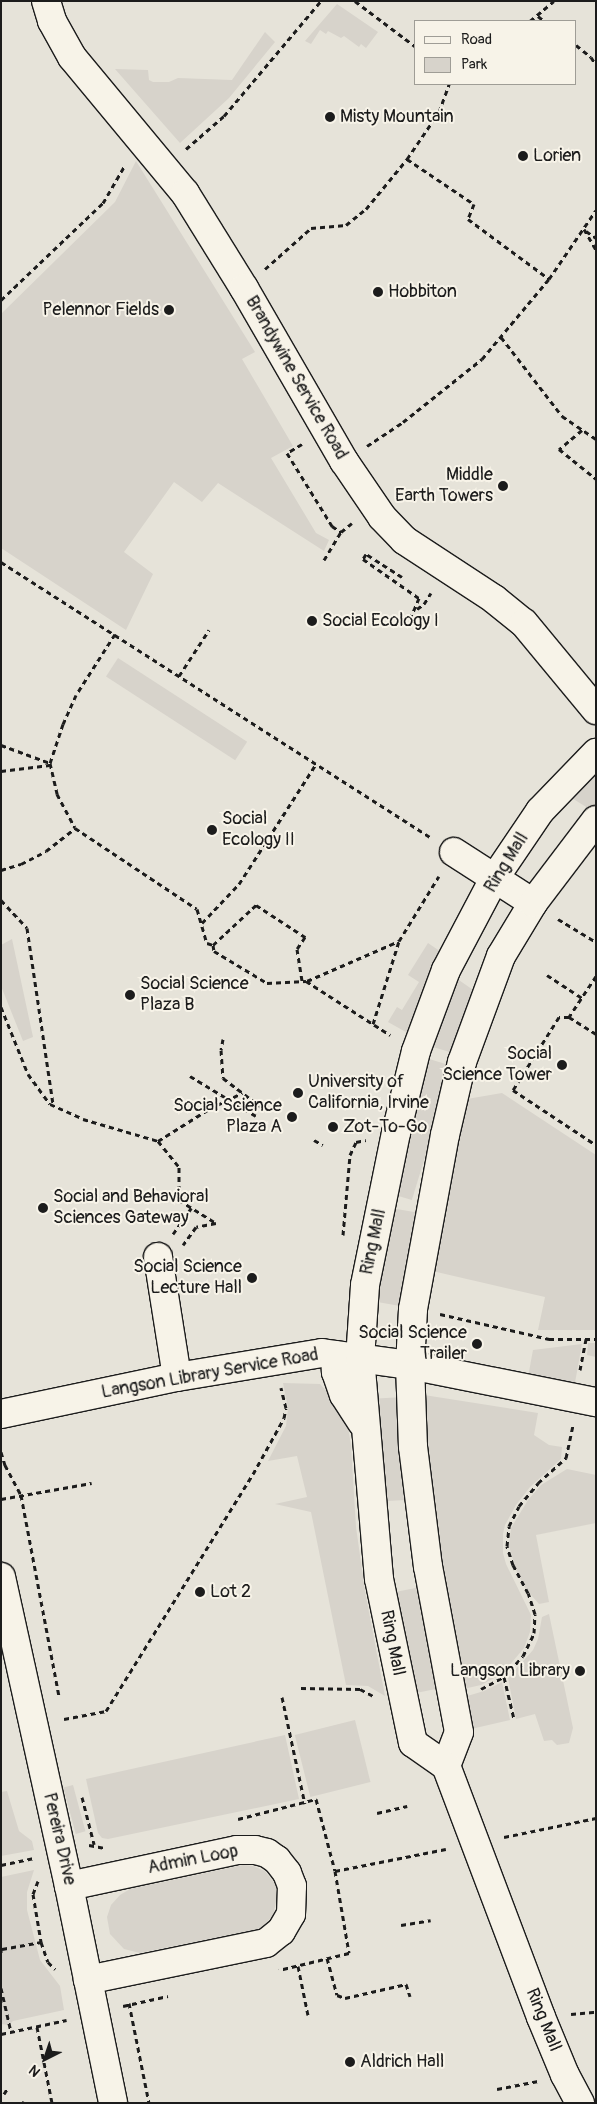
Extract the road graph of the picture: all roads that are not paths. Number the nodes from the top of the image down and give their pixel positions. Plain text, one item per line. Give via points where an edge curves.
1 (46, 1) edge
2 (596, 710) edge
3 (596, 753) edge
4 (596, 820) edge
5 (454, 852) road end
6 (494, 879) junction
7 (533, 903) junction
8 (170, 1252) road end
9 (348, 1357) junction
10 (410, 1365) junction
11 (177, 1377) junction
12 (587, 1400) edge
13 (1, 1414) edge
14 (1, 1577) edge
15 (446, 1766) junction
16 (69, 1886) junction
17 (88, 1980) junction
18 (113, 2103) edge
19 (580, 2103) edge

1 - 2 street, Brandywine Service Road via 52,21 72,57 185,193 344,461 382,517 404,540 494,599 524,623
3 - 6 street, Ring Mall via 544,806
4 - 7 street
5 - 6 street
6 - 7 street
6 - 9 street, Ring Mall via 446,970 416,1051
7 - 10 street via 501,956 462,1062 412,1309
8 - 11 street
9 - 10 street, Langson Library Service Road
9 - 11 street, Langson Library Service Road via 322,1353
9 - 15 street, Ring Mall via 365,1428 379,1579 414,1743
10 - 12 street, Langson Library Service Road
10 - 15 street via 413,1447 428,1567 459,1732
11 - 13 street, Langson Library Service Road
14 - 16 street, Pereira Drive
15 - 19 street, Ring Mall via 565,2076
16 - 17 street, Pereira Drive
16 - 17 street, Admin Loop via 237,1850 267,1853 287,1873 292,1886 291,1914 281,1931 266,1943
17 - 18 street, Pereira Drive

